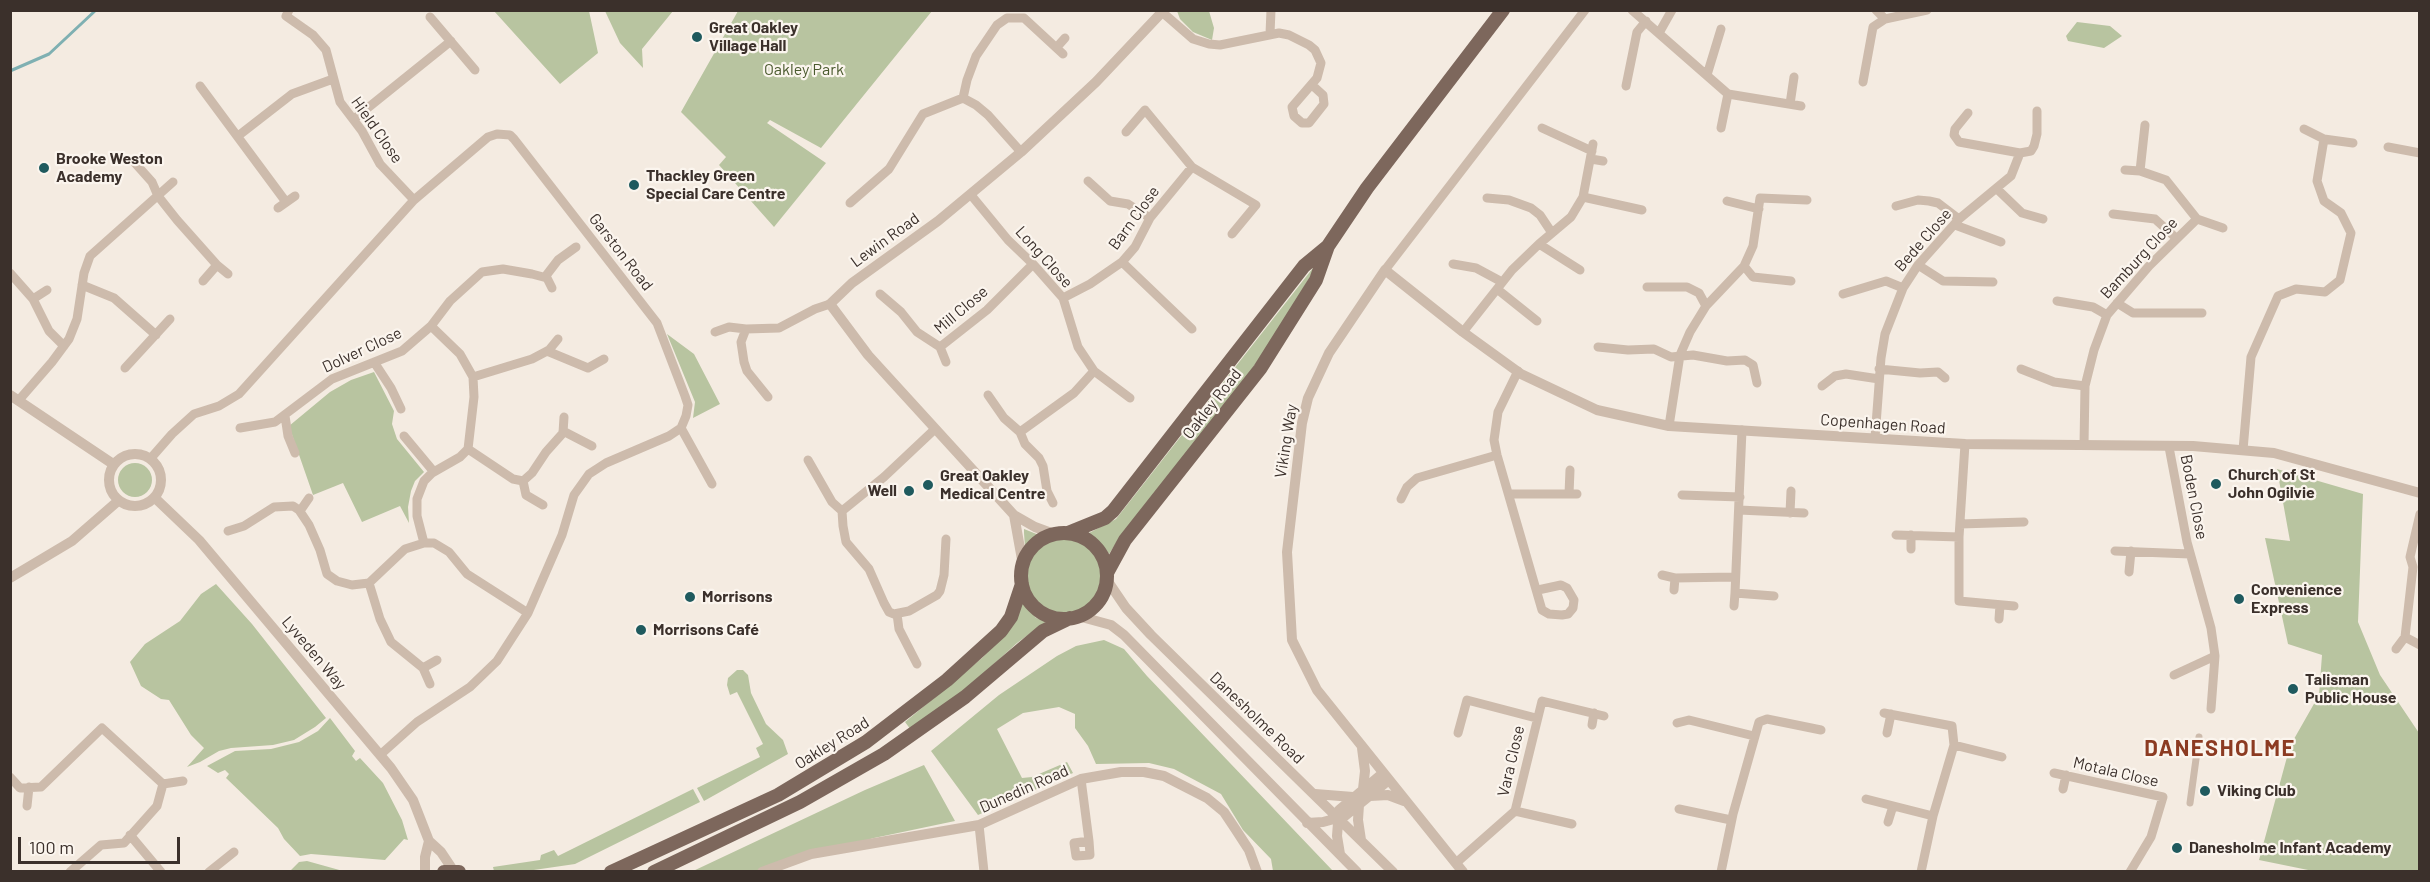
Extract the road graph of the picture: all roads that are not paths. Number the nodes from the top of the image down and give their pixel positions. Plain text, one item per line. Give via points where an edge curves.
1 (1271, 10) edge
2 (1503, 10) edge
3 (1585, 10) edge
4 (1632, 10) edge
5 (1672, 10) edge
6 (1876, 10) edge
7 (1927, 10) edge
8 (1163, 11) edge
9 (287, 13) edge
10 (430, 16) dead end
11 (1886, 19) junction
12 (1646, 21) junction
13 (1721, 29) dead end
14 (1659, 33) junction
15 (1270, 34) junction
16 (1065, 38) dead end
17 (451, 41) junction
18 (475, 70) dead end
19 (1707, 75) junction
20 (1794, 77) dead end
21 (333, 79) junction
22 (1863, 82) dead end
23 (1312, 85) dead end
24 (200, 86) dead end
25 (1626, 86) dead end
26 (1728, 94) junction
27 (963, 98) junction
28 (1790, 104) junction
29 (1800, 106) dead end
30 (2037, 111) dead end
31 (1968, 113) dead end
32 (354, 119) junction
33 (2145, 125) dead end
34 (1542, 128) dead end
35 (1721, 128) dead end
36 (2304, 129) dead end
37 (1126, 132) dead end
38 (238, 136) junction
39 (2324, 139) junction
40 (2353, 143) dead end
41 (2388, 147) dead end
42 (1592, 151) junction
43 (1021, 152) junction
44 (2020, 153) junction
45 (2420, 153) edge
46 (1603, 161) dead end
47 (135, 163) dead end
48 (1192, 167) junction
49 (2125, 170) dead end
50 (2140, 171) junction
51 (1089, 181) dead end
52 (173, 183) dead end
53 (1997, 189) junction
54 (971, 195) junction
55 (158, 196) junction
56 (295, 196) dead end
57 (1583, 197) junction
58 (1487, 198) dead end
59 (414, 200) junction
60 (1807, 200) dead end
61 (1727, 201) dead end
62 (286, 202) junction
63 (850, 203) dead end
64 (1896, 206) dead end
65 (278, 208) dead end
66 (1759, 209) junction
67 (1642, 210) dead end
68 (2113, 214) dead end
69 (1150, 218) junction
70 (2043, 219) dead end
71 (2197, 219) junction
72 (1957, 222) junction
73 (2223, 228) dead end
74 (1552, 233) junction
75 (1232, 234) dead end
76 (2176, 238) junction
77 (2001, 242) dead end
78 (1539, 244) junction
79 (1328, 246) junction
80 (576, 247) dead end
81 (1122, 262) junction
82 (1033, 264) junction
83 (1453, 264) dead end
84 (217, 265) junction
85 (1918, 265) junction
86 (1744, 266) junction
87 (1385, 270) junction
88 (1580, 270) dead end
89 (10, 273) edge
90 (228, 274) dead end
91 (544, 277) junction
92 (204, 280) dead end
93 (1791, 281) dead end
94 (1993, 282) dead end
95 (82, 285) junction
96 (1500, 286) junction
97 (1647, 286) dead end
98 (552, 288) dead end
99 (1902, 288) junction
100 (47, 290) dead end
101 (880, 294) dead end
102 (1843, 294) dead end
103 (1063, 298) junction
104 (33, 299) junction
105 (2057, 300) dead end
106 (2117, 303) junction
107 (830, 304) junction
108 (1706, 306) junction
109 (2202, 313) dead end
110 (2107, 315) junction
111 (170, 319) dead end
112 (1537, 321) dead end
113 (431, 326) junction
114 (746, 329) junction
115 (1192, 329) dead end
116 (715, 332) dead end
117 (1463, 332) junction
118 (156, 334) junction
119 (558, 339) dead end
120 (64, 346) junction
121 (1598, 347) dead end
122 (940, 348) junction
123 (547, 351) junction
124 (1680, 356) junction
125 (604, 359) dead end
126 (374, 362) junction
127 (946, 362) dead end
128 (125, 368) dead end
129 (1879, 369) junction
130 (2021, 369) dead end
131 (1094, 371) junction
132 (1518, 371) junction
133 (473, 377) junction
134 (1945, 378) dead end
135 (1879, 379) junction
136 (1757, 384) dead end
137 (1822, 386) dead end
138 (2085, 386) junction
139 (988, 395) dead end
140 (15, 398) edge
141 (768, 398) dead end
142 (1130, 398) dead end
143 (401, 410) dead end
144 (251, 414) dead end
145 (285, 416) junction
146 (564, 417) dead end
147 (252, 426) junction
148 (1669, 426) junction
149 (240, 428) dead end
150 (681, 428) junction
151 (935, 429) junction
152 (1742, 430) junction
153 (563, 431) junction
154 (1020, 432) junction
155 (404, 436) dead end
156 (1875, 438) junction
157 (1965, 444) junction
158 (2084, 445) junction
159 (592, 446) dead end
160 (2169, 447) junction
161 (468, 449) junction
162 (2243, 450) junction
163 (295, 453) dead end
164 (1497, 455) junction
165 (151, 459) junction
166 (808, 460) dead end
167 (113, 464) junction
168 (1570, 470) dead end
169 (434, 472) junction
170 (523, 481) junction
171 (712, 484) dead end
172 (1791, 491) dead end
173 (2420, 493) edge
174 (1509, 494) junction
175 (1682, 495) dead end
176 (1740, 497) junction
177 (155, 498) junction
178 (309, 498) dead end
179 (1401, 499) dead end
180 (118, 501) junction
181 (1053, 503) dead end
182 (543, 506) dead end
183 (1739, 510) junction
184 (300, 511) junction
185 (842, 511) junction
186 (1790, 513) junction
187 (1804, 513) dead end
188 (2420, 514) edge
189 (1014, 515) junction
190 (2024, 522) dead end
191 (1960, 524) junction
192 (228, 531) dead end
193 (1061, 534) junction
194 (1896, 535) dead end
195 (1911, 535) junction
196 (1959, 537) junction
197 (946, 539) dead end
198 (424, 543) junction
199 (1911, 549) dead end
200 (2115, 551) dead end
201 (2131, 551) junction
202 (2190, 554) junction
203 (1023, 565) junction
204 (2416, 567) edge
205 (2129, 572) dead end
206 (1662, 575) dead end
207 (1107, 576) junction
208 (1734, 577) junction
209 (10, 578) edge
210 (1675, 578) junction
211 (369, 583) junction
212 (1022, 584) junction
213 (1538, 590) dead end
214 (1674, 590) dead end
215 (1735, 593) junction
216 (1774, 596) dead end
217 (2000, 605) junction
218 (1734, 606) dead end
219 (2014, 606) dead end
220 (528, 613) junction
221 (897, 614) junction
222 (1074, 617) junction
223 (1999, 619) dead end
224 (2405, 637) junction
225 (2420, 645) edge
226 (2396, 649) dead end
227 (2215, 656) junction
228 (436, 660) dead end
229 (917, 664) dead end
230 (423, 668) junction
231 (2174, 675) dead end
232 (430, 684) dead end
233 (2211, 709) dead end
234 (1594, 713) junction
235 (1604, 716) dead end
236 (1536, 717) junction
237 (1677, 723) dead end
238 (1592, 725) dead end
239 (1821, 730) dead end
240 (1887, 733) dead end
241 (1458, 734) dead end
242 (1754, 736) junction
243 (2199, 737) dead end
244 (1954, 745) junction
245 (1362, 746) junction
246 (380, 755) junction
247 (2002, 757) dead end
248 (2054, 773) dead end
249 (2066, 775) junction
250 (10, 777) edge
251 (1386, 777) junction
252 (1081, 779) junction
253 (183, 781) dead end
254 (163, 784) junction
255 (29, 787) junction
256 (2063, 789) dead end
257 (1366, 793) junction
258 (1313, 794) junction
259 (1866, 799) dead end
260 (1356, 801) junction
261 (1407, 803) junction
262 (2190, 803) dead end
263 (27, 806) dead end
264 (1893, 806) junction
265 (1679, 809) dead end
266 (1515, 811) junction
267 (1933, 816) junction
268 (1338, 818) junction
269 (1731, 820) junction
270 (1888, 822) dead end
271 (1307, 823) junction
272 (1572, 824) dead end
273 (979, 825) junction
274 (130, 835) junction
275 (1361, 840) junction
276 (429, 841) junction
277 (1089, 841) dead end
278 (234, 852) dead end
279 (1340, 855) junction
280 (1460, 867) edge
281 (452, 871) edge
282 (70, 872) edge
283 (161, 872) edge
284 (209, 872) edge
285 (425, 872) edge
286 (611, 872) edge
287 (654, 872) edge
288 (762, 872) edge
289 (984, 872) edge
290 (1257, 872) edge
291 (1357, 872) edge
292 (1393, 872) edge
293 (1721, 872) edge
294 (1921, 872) edge
295 (2130, 872) edge

1 - 15 street
2 - 79 main road, Oakley Road via 1367,188
3 - 87 street, Viking Way
4 - 12 street
5 - 14 street
6 - 11 street
7 - 11 street
8 - 15 street via 1193,39 1209,44
8 - 43 street, Lewin Road via 1096,82
9 - 21 street, Hield Close via 326,50
10 - 17 street
11 - 22 street via 1873,27
12 - 14 street
12 - 25 street via 1637,32
13 - 19 street
14 - 19 street
15 - 23 street via 1289,34 1315,50 1322,63
16 - 27 street via 1060,51 1024,18 1007,18 997,25 976,56
17 - 18 street
17 - 32 street
19 - 26 street
20 - 28 street
21 - 32 street, Hield Close via 340,102
21 - 38 street via 292,94
24 - 38 street
26 - 28 street
26 - 35 street
27 - 43 street via 988,115
27 - 63 street via 923,114 889,169
28 - 29 street
30 - 44 street, Bede Close via 2034,146 2031,151
31 - 44 street via 1955,129 1959,142
32 - 59 street, Hield Close via 380,164
33 - 50 street
34 - 42 street
36 - 39 street
37 - 48 street via 1145,110
38 - 62 street
39 - 40 street
39 - 162 street via 2317,181 2324,201 2341,213 2351,233 2340,280 2325,292 2296,289 2278,296 2251,357
41 - 45 street
42 - 46 street
42 - 57 street
43 - 54 street, Lewin Road
44 - 53 street, Bede Close via 2011,176
47 - 55 street via 152,182
48 - 69 street, Barn Close
48 - 75 street via 1256,205
49 - 50 street, Bamburg Close
50 - 71 street, Bamburg Close via 2166,180
51 - 69 street via 1110,201 1128,204
52 - 55 street
53 - 70 street via 2022,213
53 - 72 street, Bede Close
54 - 82 street, Long Close
54 - 107 street, Lewin Road via 852,283
55 - 84 street
55 - 95 street via 90,256
56 - 62 street
57 - 67 street
57 - 74 street via 1571,217
58 - 74 street via 1531,208
59 - 150 street, Garston Road via 482,141 497,134 510,135 657,323 688,405
59 - 165 street, Garston Road via 239,394 194,414
60 - 66 street via 1760,198
61 - 66 street
62 - 65 street
64 - 72 street via 1918,200 1938,203
66 - 86 street via 1753,246
68 - 76 street via 2155,219
69 - 81 street, Barn Close via 1135,248
71 - 73 street
71 - 76 street, Bamburg Close
72 - 77 street
72 - 85 street, Bede Close
74 - 78 street
76 - 106 street, Bamburg Close
78 - 88 street
78 - 96 street
79 - 193 main road, Oakley Road via 1304,266 1113,511 1105,518
79 - 207 main road, Oakley Road via 1316,280 1260,369 1125,540
80 - 91 street
81 - 103 street, Barn Close
81 - 115 street
82 - 103 street, Long Close
82 - 122 street, Mill Close via 987,310
83 - 96 street via 1476,268
84 - 90 street
84 - 92 street
85 - 94 street via 1944,281
85 - 99 street, Bede Close
86 - 93 street via 1753,277
86 - 108 street
87 - 117 street, Copenhagen Road
87 - 245 street, Viking Way via 1329,353 1308,398 1287,552 1292,640 1317,690
89 - 104 street
91 - 98 street
91 - 113 street, Dolver Close via 503,269 482,272 450,301
95 - 118 street via 114,298
95 - 120 street via 77,319
96 - 112 street
96 - 117 street
97 - 108 street via 1687,287 1699,293
99 - 102 street via 1886,281
99 - 129 street, Bede Close via 1885,334
100 - 104 street
101 - 122 street, Mill Close via 917,332
103 - 131 street, Long Close via 1078,347
104 - 120 street via 48,331
105 - 110 street via 2092,307
106 - 109 street via 2133,313
106 - 110 street, Bamburg Close
107 - 114 street via 779,328
107 - 151 street via 868,355
108 - 124 street
110 - 138 street, Bamburg Close
111 - 118 street
113 - 126 street, Dolver Close via 402,351
113 - 133 street via 460,354
114 - 116 street via 729,327
114 - 141 street via 741,342 744,362
117 - 132 street, Copenhagen Road
118 - 128 street
119 - 123 street
120 - 140 street
121 - 124 street via 1654,349 1671,357
122 - 127 street
123 - 125 street via 588,368
123 - 133 street
124 - 136 street via 1745,360 1753,365
124 - 148 street
126 - 143 street
126 - 145 street, Dolver Close via 332,379
129 - 134 street via 1938,372
129 - 135 street, Bede Close
130 - 138 street via 2054,382
131 - 142 street, Long Close
131 - 154 street via 1074,393
132 - 148 street, Copenhagen Road via 1597,410
132 - 164 street via 1498,412 1494,440
133 - 161 street
135 - 137 street via 1846,374 1835,376
135 - 156 street, Bede Close
138 - 158 street, Bamburg Close
139 - 154 street
140 - 167 street
144 - 147 street
145 - 147 street, Dolver Close
145 - 163 street
146 - 153 street
147 - 149 street, Dolver Close
148 - 152 street, Copenhagen Road
150 - 171 street
150 - 220 street via 596,468 582,483
151 - 185 street
151 - 189 street
152 - 156 street, Copenhagen Road
152 - 176 street
153 - 159 street
153 - 170 street
154 - 181 street via 1025,444 1040,458
155 - 169 street
156 - 157 street, Copenhagen Road
157 - 158 street, Copenhagen Road
157 - 191 street
158 - 160 street, Copenhagen Road
160 - 162 street, Copenhagen Road
160 - 202 street, Boden Close
161 - 169 street
161 - 170 street via 513,479
162 - 173 street, Copenhagen Road via 2274,453
164 - 174 street
164 - 179 street via 1417,478
165 - 167 street via 128,454
165 - 177 street via 162,477
166 - 185 street via 832,502
167 - 180 street via 108,483
168 - 174 street via 1573,494
169 - 198 street via 424,482 417,499
170 - 182 street via 526,495
172 - 186 street
174 - 213 street
175 - 176 street
176 - 183 street
177 - 180 street via 133,507
177 - 246 street, Lyveden Way via 199,540
178 - 184 street
180 - 209 street via 67,545
183 - 186 street
183 - 208 street
184 - 192 street via 293,506 274,507
184 - 211 street via 331,578 352,585
185 - 221 street via 846,542 872,574 889,612
186 - 187 street
188 - 204 street via 2410,557
189 - 193 street
189 - 203 street
190 - 191 street
191 - 196 street
193 - 203 main road via 1034,545
193 - 207 main road via 1080,536 1099,550
194 - 195 street
195 - 196 street
195 - 199 street
196 - 217 street via 1959,601
197 - 221 street via 940,591 909,611
198 - 211 street via 405,549
198 - 220 street via 434,543 450,552 468,574
200 - 201 street, Boden Close
201 - 202 street, Boden Close
201 - 205 street
202 - 227 street, Boden Close
203 - 212 main road
204 - 224 street
206 - 210 street
207 - 222 main road via 1098,602
207 - 258 street, Danesholme Road via 1126,608 1151,635
208 - 210 street
208 - 215 street
210 - 214 street
211 - 230 street via 391,642
212 - 222 main road via 1030,601 1044,614
212 - 286 main road, Oakley Road via 1011,618 1001,631 955,674 880,732 778,795
215 - 216 street
215 - 218 street
217 - 219 street
217 - 223 street
220 - 246 street via 485,674 417,722
221 - 229 street via 899,629
222 - 271 street via 1111,625 1124,635
222 - 287 main road via 1043,631 965,697 874,760 800,802
224 - 225 street
224 - 226 street
227 - 231 street
227 - 233 street, Boden Close
228 - 230 street
230 - 232 street
234 - 235 street, Vara Close
234 - 236 street, Vara Close via 1542,701
234 - 238 street
236 - 241 street, Vara Close via 1467,700
236 - 266 street, Vara Close
237 - 242 street via 1689,720
239 - 242 street via 1767,719 1759,722
240 - 244 street via 1888,714 1952,726
242 - 269 street
243 - 262 street
244 - 247 street
244 - 267 street
245 - 251 street, Viking Way
245 - 257 street
246 - 276 street, Lyveden Way via 413,800
248 - 249 street, Motala Close
249 - 256 street
249 - 295 street, Motala Close via 2163,797 2151,837
250 - 255 street via 20,788
251 - 257 street
251 - 261 street, Viking Way
252 - 273 street, Dunedin Road
252 - 277 street
252 - 290 street, Dunedin Road via 1144,772 1180,782 1224,812 1249,850
253 - 254 street
254 - 255 street via 102,728 40,787
254 - 274 street via 157,806
255 - 263 street
257 - 260 street
257 - 261 street via 1388,795
258 - 260 street
258 - 268 street, Danesholme Road
259 - 264 street
260 - 268 street via 1339,810
260 - 275 street
261 - 280 street, Viking Way
264 - 267 street
264 - 270 street
265 - 269 street
266 - 272 street, Vara Close
266 - 280 street, Vara Close
267 - 294 street
268 - 271 street
268 - 275 street, Danesholme Road
268 - 279 street
269 - 293 street
271 - 279 street
273 - 288 street, Dunedin Road via 811,854
273 - 289 street
274 - 282 street via 123,843 101,845
274 - 283 street
275 - 292 street, Danesholme Road
276 - 281 street, Lyveden Way
276 - 285 street, Lyveden Way
278 - 284 street
279 - 291 street

